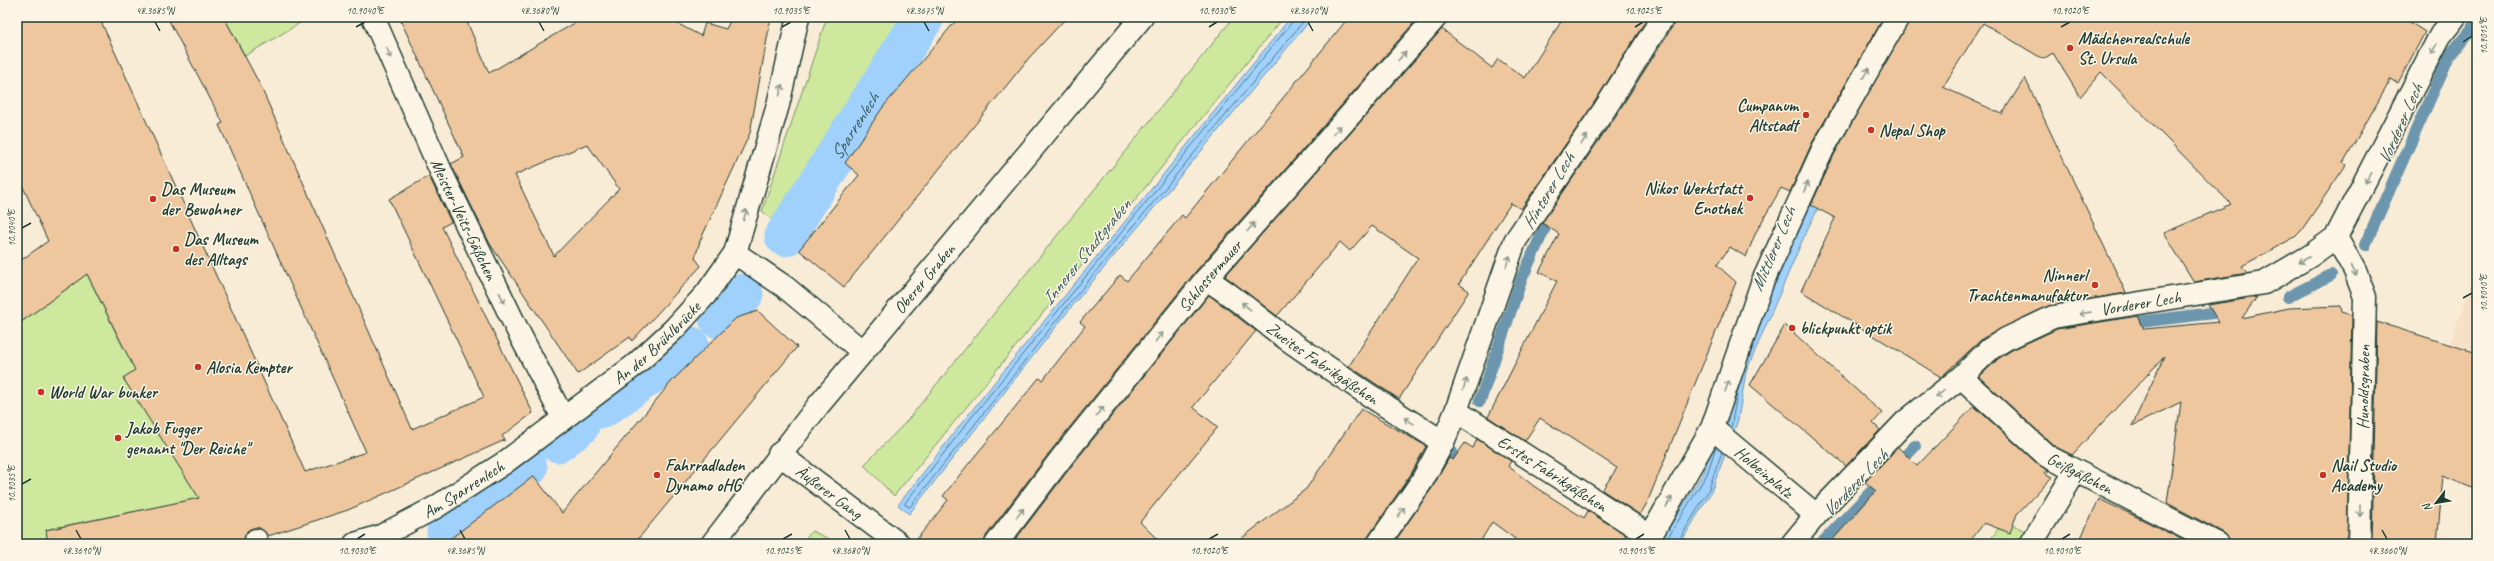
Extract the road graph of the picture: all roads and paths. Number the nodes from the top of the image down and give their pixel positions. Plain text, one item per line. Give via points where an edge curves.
1 (373, 17) edge
2 (798, 17) edge
3 (1142, 17) edge
4 (1436, 17) edge
5 (1663, 17) edge
6 (1898, 17) edge
7 (2455, 17) edge
8 (2336, 237) junction
9 (742, 258) junction
10 (1206, 279) junction
11 (863, 352) junction
12 (1961, 377) junction
13 (1456, 411) junction
14 (563, 418) junction
15 (1712, 428) junction
16 (1442, 442) junction
17 (779, 454) junction
18 (2075, 472) junction
19 (1816, 514) junction
20 (1648, 540) edge
21 (355, 544) edge
22 (712, 544) edge
23 (899, 544) edge
24 (996, 544) edge
25 (1378, 544) edge
26 (1792, 544) edge
27 (2031, 544) edge
28 (2218, 544) edge
29 (2359, 544) edge

1 -> 14 street, Meister-Veits-Gäßchen via 443,176
9 -> 2 street, An der Brühlbrücke
3 - 11 street, Oberer Graben
10 -> 4 street, Schlossermauer
13 -> 5 street via 1515,241 1604,110
15 -> 6 street via 1762,283 1816,164
7 -> 8 street, Vorderer Lech via 2440,36
8 -> 12 street, Vorderer Lech via 2310,256 2264,283 2053,318 1990,349
8 -> 29 street, Hunoldsgraben via 2355,271 2365,297
9 - 11 street via 785,287
9 - 14 street, An der Brühlbrücke via 674,329 635,365
16 -> 10 street, Zweites Fabrikgäßchen via 1357,389 1272,328 1232,294
24 -> 10 street, Schlossermauer via 1063,456
11 - 17 street, Oberer Graben
12 - 18 street, Geißgäßchen via 2047,456
12 -> 19 street, Vorderer Lech via 1906,421
13 - 16 street
13 - 20 street, Erstes Fabrikgäßchen
14 - 21 street, Am Sparrenlech via 504,463 436,508 380,536
15 - 19 street, Holbeinplatz
20 -> 15 street
25 -> 16 street via 1422,481
17 - 22 street, Oberer Graben
17 - 23 street, Äußerer Gang
18 - 27 street
18 - 28 street, Geißgäßchen
19 - 26 street, Vorderer Lech

